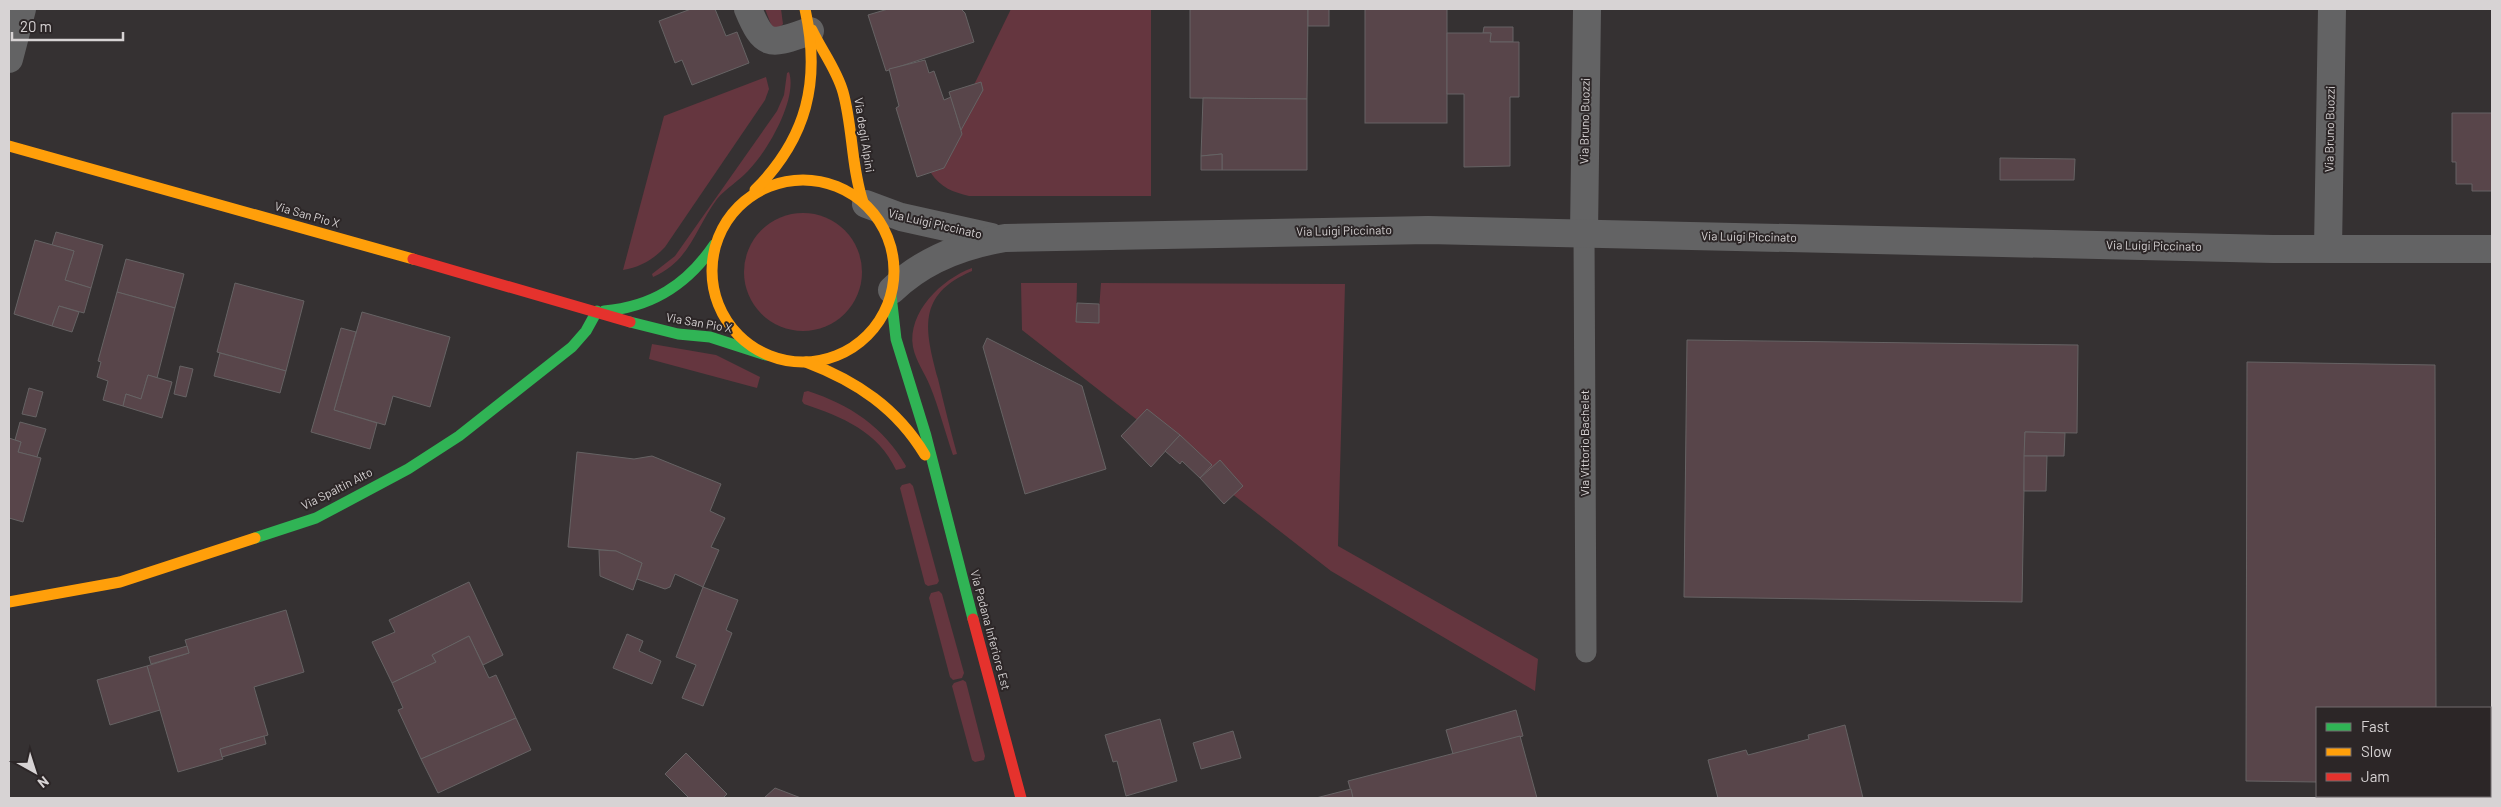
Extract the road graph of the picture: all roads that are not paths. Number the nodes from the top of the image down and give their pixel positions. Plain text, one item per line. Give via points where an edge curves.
1 (22, 9) edge
2 (748, 9) edge
3 (1587, 9) edge
4 (2332, 9) edge
5 (807, 20) edge
6 (9, 59) edge
7 (9, 146) edge
8 (744, 201) junction
9 (865, 203) junction
10 (1584, 233) junction
11 (1005, 238) junction
12 (716, 241) junction
13 (2328, 248) junction
14 (2492, 249) edge
15 (891, 293) junction
16 (597, 311) junction
17 (766, 355) junction
18 (806, 362) junction
19 (933, 469) junction
20 (9, 602) edge
21 (1586, 652) dead end
22 (1021, 798) edge

1 - 6 street
2 - 5 street via 759,33 769,40 783,40
3 - 10 street, Via Bruno Buozzi
4 - 13 street, Via Bruno Buozzi
5 - 8 street via 811,75 803,117 784,158
5 - 9 street, Via degli Alpini via 843,91 858,187
7 - 16 street, Via San Pio X
8 - 9 street via 777,183 795,180 831,184
8 - 12 street via 732,212
9 - 11 street, Via Luigi Piccinato via 910,220
9 - 15 street via 885,230 890,245 894,275
10 - 11 street, Via Luigi Piccinato via 1428,230
10 - 13 street, Via Luigi Piccinato
10 - 21 lane, Via Vittorio Bachelet
11 - 15 street, Via Luigi Piccinato via 981,242 937,258 917,269
12 - 16 street, Via San Pio X via 694,272 667,293 633,308
12 - 17 street via 711,271 717,302 731,328
13 - 14 street, Via Luigi Piccinato
15 - 18 street via 884,313 859,342 843,353
15 - 19 street, Via Padana Inferiore Est via 896,339
16 - 17 street, Via San Pio X via 648,328 710,337
16 - 20 street, Via Spaltin Alto via 572,347 459,436 408,469 316,518 120,582
17 - 18 street, Via San Pio X
18 - 19 street, Via Padana Inferiore Est via 855,384 886,407 912,436
19 - 22 street, Via Padana Inferiore Est

